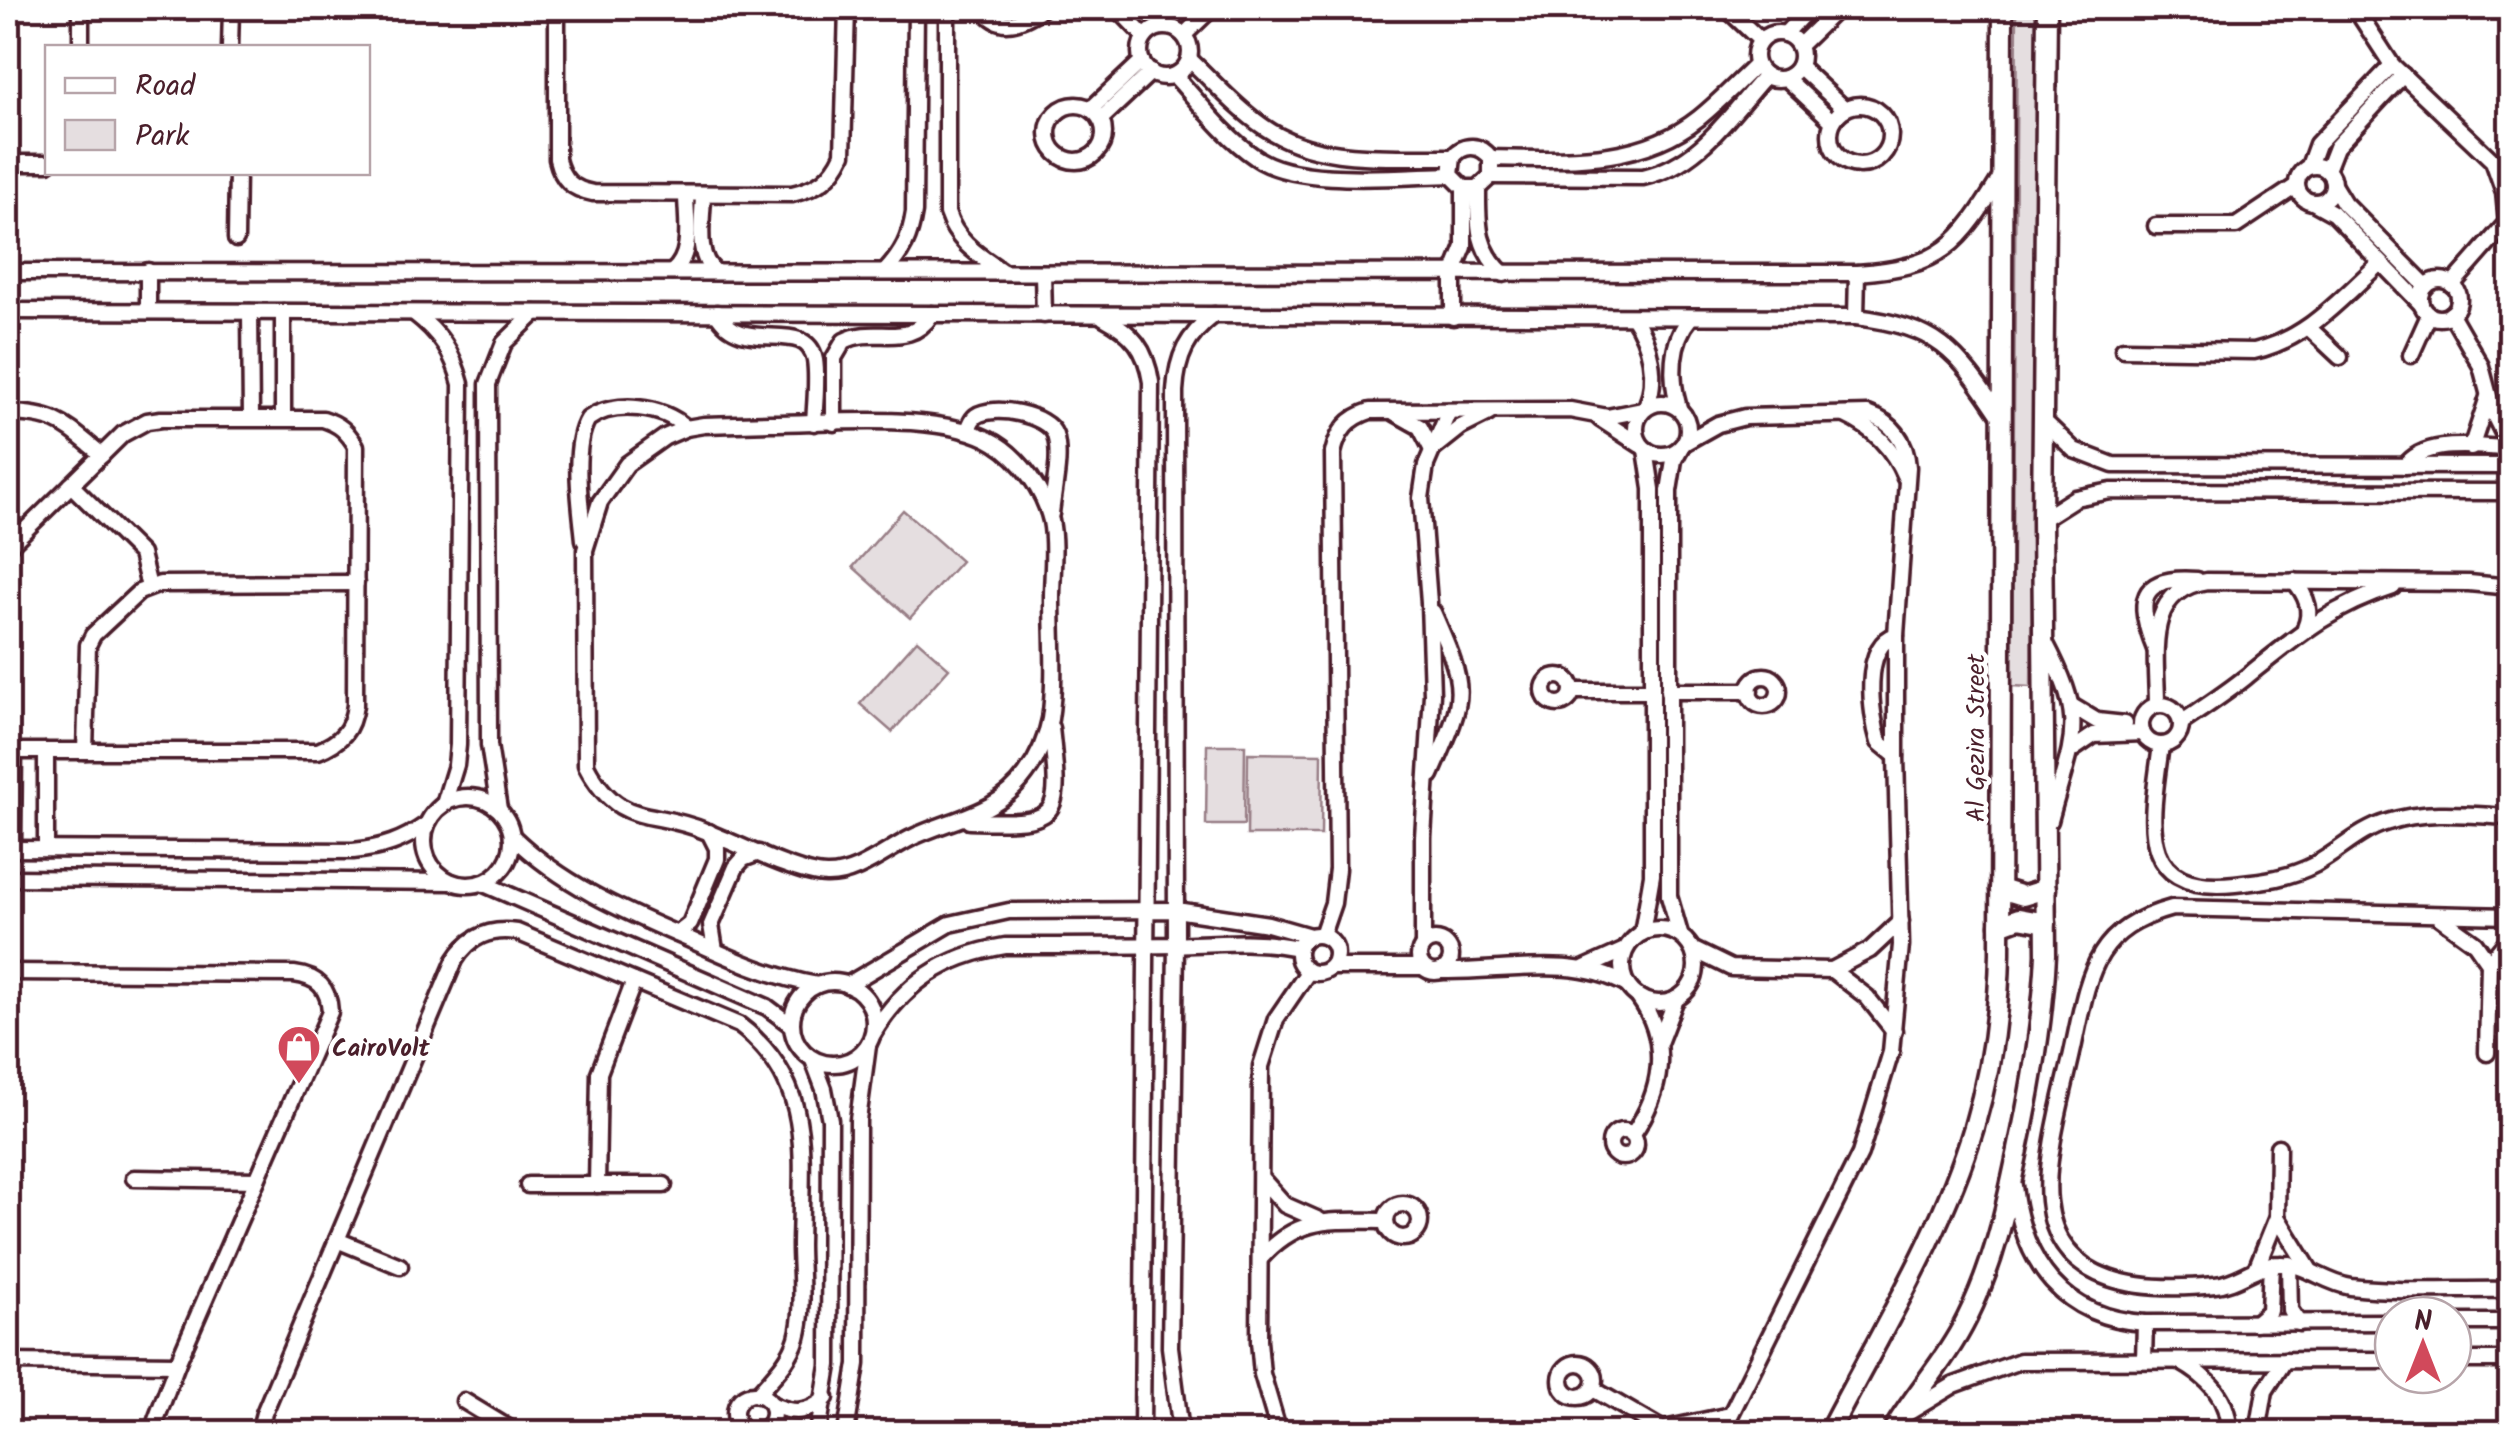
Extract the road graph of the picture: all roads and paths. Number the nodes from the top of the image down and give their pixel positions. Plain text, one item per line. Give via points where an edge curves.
1 (80, 8) edge
2 (231, 8) edge
3 (556, 8) edge
4 (846, 8) edge
5 (916, 8) edge
6 (948, 8) edge
7 (984, 8) edge
8 (1044, 8) edge
9 (1117, 8) edge
10 (1212, 8) edge
11 (1726, 8) edge
12 (1809, 8) edge
13 (1838, 8) edge
14 (2003, 8) edge
15 (2047, 8) edge
16 (2360, 10) edge
17 (1785, 34) junction
18 (1184, 35) junction
19 (1145, 37) junction
20 (1760, 40) junction
21 (80, 45) edge
22 (230, 45) edge
23 (1799, 46) junction
24 (1189, 59) junction
25 (1147, 66) junction
26 (1799, 66) junction
27 (1760, 70) junction
28 (2397, 70) junction
29 (1174, 75) junction
30 (1786, 78) junction
31 (1845, 108) junction
32 (1096, 114) dead end
33 (1832, 122) junction
34 (1452, 157) junction
35 (1491, 158) junction
36 (45, 162) edge
37 (2493, 162) junction
38 (8, 163) edge
39 (2309, 166) junction
40 (2510, 167) edge
41 (2327, 170) junction
42 (2002, 174) junction
43 (237, 175) edge
44 (1452, 176) junction
45 (1491, 176) junction
46 (2333, 185) junction
47 (2296, 186) junction
48 (1471, 188) junction
49 (686, 194) junction
50 (703, 194) junction
51 (2312, 202) junction
52 (2509, 222) edge
53 (2156, 226) dead end
54 (236, 239) dead end
55 (2380, 262) junction
56 (8, 272) edge
57 (148, 272) junction
58 (672, 272) junction
59 (716, 272) junction
60 (885, 272) junction
61 (1004, 272) junction
62 (1857, 272) junction
63 (1043, 273) junction
64 (1453, 274) junction
65 (1504, 274) junction
66 (2452, 285) junction
67 (2426, 286) junction
68 (8, 310) edge
69 (2425, 310) junction
70 (148, 311) junction
71 (250, 312) junction
72 (283, 312) junction
73 (414, 312) junction
74 (535, 313) junction
75 (717, 314) junction
76 (932, 314) junction
77 (1044, 314) junction
78 (2451, 314) junction
79 (1098, 315) junction
80 (1214, 315) junction
81 (1453, 317) junction
82 (1633, 317) junction
83 (1691, 317) junction
84 (1856, 317) junction
85 (2310, 328) junction
86 (2123, 349) dead end
87 (2412, 355) dead end
88 (1651, 358) junction
89 (1675, 358) junction
90 (2340, 358) dead end
91 (2488, 396) junction
92 (1644, 408) junction
93 (1384, 411) junction
94 (1449, 411) junction
95 (1494, 411) junction
96 (1681, 411) junction
97 (8, 413) edge
98 (1596, 416) junction
99 (2000, 416) junction
100 (251, 418) junction
101 (283, 418) junction
102 (2045, 422) junction
103 (814, 423) junction
104 (834, 423) junction
105 (1718, 424) junction
106 (686, 428) junction
107 (968, 430) junction
108 (1682, 445) junction
109 (1643, 447) junction
110 (2510, 447) edge
111 (2471, 448) junction
112 (1432, 450) junction
113 (102, 455) junction
114 (2405, 466) junction
115 (2510, 466) edge
116 (2132, 467) junction
117 (71, 485) junction
118 (2132, 490) junction
119 (2510, 492) edge
120 (2042, 519) junction
121 (1051, 522) junction
122 (8, 548) edge
123 (585, 550) junction
124 (2294, 582) junction
125 (2408, 582) junction
126 (356, 583) junction
127 (2510, 586) edge
128 (149, 587) junction
129 (1429, 603) junction
130 (2305, 628) junction
131 (1896, 634) junction
132 (2042, 637) junction
133 (1453, 657) junction
134 (1432, 663) junction
135 (1572, 691) dead end
136 (1652, 691) junction
137 (1668, 691) junction
138 (1750, 691) dead end
139 (2072, 706) junction
140 (2157, 706) junction
141 (1050, 716) junction
142 (1431, 718) junction
143 (2181, 723) junction
144 (1453, 724) junction
145 (2142, 728) junction
146 (2161, 746) junction
147 (11, 750) edge
148 (46, 750) junction
149 (85, 750) junction
150 (2072, 750) junction
151 (1896, 756) junction
152 (1427, 785) junction
153 (444, 804) junction
154 (499, 809) junction
155 (2510, 817) edge
156 (958, 821) junction
157 (428, 824) junction
158 (709, 832) junction
159 (512, 836) junction
160 (2044, 841) junction
161 (10, 849) edge
162 (46, 850) junction
163 (759, 853) junction
164 (8, 878) edge
165 (451, 882) junction
166 (482, 884) junction
167 (2000, 888) junction
168 (2046, 889) junction
169 (1423, 900) junction
170 (1146, 910) junction
171 (1176, 910) junction
172 (2434, 915) junction
173 (2510, 916) edge
174 (1901, 921) junction
175 (2046, 922) junction
176 (2000, 925) junction
177 (1642, 932) junction
178 (677, 934) junction
179 (1680, 934) junction
180 (1316, 936) junction
181 (2510, 936) edge
182 (1146, 945) junction
183 (1176, 945) junction
184 (1423, 945) junction
185 (1447, 945) junction
186 (628, 947) junction
187 (1298, 948) junction
188 (714, 950) junction
189 (1625, 950) junction
190 (1693, 950) junction
191 (2489, 963) junction
192 (1332, 966) junction
193 (1422, 966) junction
194 (1731, 968) junction
195 (1582, 969) junction
196 (1486, 970) junction
197 (1832, 970) junction
198 (1442, 971) junction
199 (8, 972) edge
200 (1308, 972) junction
201 (617, 974) junction
202 (1694, 980) junction
203 (634, 981) junction
204 (847, 985) junction
205 (1628, 985) junction
206 (816, 986) junction
207 (1639, 997) junction
208 (1676, 999) junction
209 (791, 1025) junction
210 (1894, 1031) junction
211 (870, 1040) junction
212 (1659, 1044) junction
213 (2487, 1052) dead end
214 (813, 1060) junction
215 (1632, 1135) dead end
216 (2278, 1147) dead end
217 (2013, 1176) junction
218 (134, 1178) dead end
219 (1260, 1178) junction
220 (257, 1180) junction
221 (528, 1185) dead end
222 (596, 1185) junction
223 (664, 1185) dead end
224 (1286, 1205) junction
225 (2278, 1217) junction
226 (1320, 1221) junction
227 (1386, 1221) dead end
228 (1286, 1234) junction
229 (337, 1240) junction
230 (1260, 1259) junction
231 (2271, 1264) junction
232 (2289, 1264) junction
233 (400, 1266) dead end
234 (2256, 1269) junction
235 (2312, 1272) junction
236 (2510, 1290) edge
237 (2373, 1322) edge
238 (2473, 1322) edge
239 (2510, 1322) edge
240 (2255, 1323) junction
241 (2299, 1323) junction
242 (2145, 1324) junction
243 (2144, 1360) junction
244 (2179, 1360) junction
245 (2285, 1360) junction
246 (2373, 1360) edge
247 (2473, 1360) edge
248 (2510, 1360) edge
249 (8, 1362) edge
250 (176, 1364) junction
251 (1593, 1389) dead end
252 (826, 1398) junction
253 (764, 1399) junction
254 (464, 1400) dead end
255 (1730, 1415) junction
256 (1274, 1417) junction
257 (156, 1420) dead end
258 (1896, 1425) edge
259 (1666, 1431) edge
260 (259, 1432) edge
261 (515, 1432) edge
262 (761, 1432) edge
263 (818, 1432) edge
264 (846, 1432) edge
265 (1142, 1432) edge
266 (1181, 1432) edge
267 (1279, 1432) edge
268 (1289, 1432) edge
269 (1722, 1432) edge
270 (1830, 1432) edge
271 (2229, 1432) edge
272 (2258, 1432) edge

1 - 21 street
2 - 22 street
3 - 49 street via 560,172 593,193
4 - 50 street via 845,137 836,170 792,194
5 - 60 street via 914,212 910,238
6 - 61 street via 948,213 967,247
7 - 8 street via 1005,24
9 - 19 street
10 - 18 street
11 - 20 street
12 - 17 street
13 - 23 street
14 - 42 main road, Al Gezira Street
15 - 102 main road
16 - 28 street
17 - 20 street
17 - 23 street
18 - 19 street via 1164,27
18 - 24 street
19 - 25 street
20 - 27 street
23 - 26 street
24 - 29 street
24 - 34 street via 1252,118 1296,144 1346,154
25 - 29 street
25 - 32 street
26 - 30 street
26 - 31 street
27 - 30 street
27 - 35 street via 1679,132 1638,149 1594,159
27 - 45 street via 1697,152 1663,173
28 - 37 street
28 - 39 street via 2317,144
28 - 41 street via 2336,146
29 - 44 street via 1242,147 1283,171
30 - 33 street
31 - 33 street
31 - 33 street via 1857,105 1887,122 1888,146 1881,157 1859,166 1847,163 1831,146
34 - 35 street via 1472,146
34 - 44 street
35 - 45 street
36 - 38 street
37 - 40 street
37 - 52 street
39 - 41 street
39 - 47 street
41 - 46 street
42 - 62 street via 1976,217 1942,250 1899,270
42 - 99 main road, Al Gezira Street
43 - 54 street
44 - 48 street
45 - 48 street
46 - 51 street via 2328,196
46 - 67 street
47 - 51 street
47 - 53 street via 2236,226
48 - 64 street via 1464,247
48 - 65 street via 1478,234
49 - 50 street
49 - 58 street via 686,253
50 - 59 street via 703,254
51 - 55 street via 2333,213
52 - 66 street
55 - 69 street
55 - 85 street
56 - 57 street
57 - 58 street
57 - 70 street
58 - 59 street
59 - 60 street
60 - 61 street
61 - 63 street
62 - 65 street
62 - 84 street
63 - 64 street
63 - 77 street
64 - 65 street
64 - 81 street
66 - 67 street via 2439,280
66 - 78 street via 2459,296
67 - 69 street
68 - 70 street
69 - 78 street via 2440,318
69 - 87 street
70 - 71 street
71 - 72 street
71 - 100 street
72 - 73 street
72 - 101 street
73 - 74 street
73 - 153 street via 446,343 461,384 458,745
74 - 75 street
74 - 154 street via 504,344 488,384 489,746
75 - 76 street
75 - 103 street via 734,333 794,337 811,350
76 - 77 street
76 - 104 street via 911,334 853,336 837,348
77 - 79 street
78 - 91 street via 2481,366
79 - 80 street
79 - 170 street via 1136,340 1148,358 1151,382
80 - 81 street
80 - 171 street via 1183,348 1176,368
81 - 82 street
82 - 83 street
82 - 88 street
83 - 84 street
83 - 89 street via 1678,335
84 - 99 street via 1926,334 1952,352
85 - 86 street via 2254,351
85 - 90 street
88 - 89 street
88 - 92 street via 1651,395
89 - 96 street
91 - 110 street
91 - 111 street
92 - 96 street via 1657,402
92 - 98 street
92 - 109 street via 1635,427
93 - 94 street
93 - 112 street via 1410,419
93 - 180 street via 1344,425 1333,454 1337,870 1333,904
94 - 95 street
94 - 112 street
95 - 98 street
95 - 112 street
96 - 105 street
96 - 108 street via 1688,433
97 - 113 street via 56,419
98 - 109 street
99 - 167 main road, Al Gezira Street
100 - 101 street
100 - 113 street via 147,421
101 - 126 street via 337,424 356,446
102 - 116 street via 2074,450
102 - 120 main road
103 - 104 street
103 - 106 street
104 - 107 street via 938,423
105 - 108 street
105 - 131 street via 1758,416 1845,415 1886,444 1906,478
106 - 123 street via 645,449 612,482
106 - 123 street via 652,410 606,410 588,419 580,438
107 - 121 street via 1021,465
107 - 121 street via 978,416 991,413 1035,416 1052,429
108 - 109 street via 1664,455
108 - 137 street via 1669,490
109 - 136 street via 1652,489
110 - 111 street
111 - 114 street via 2425,450
112 - 129 street via 1420,498
113 - 117 street
114 - 115 street
114 - 116 street
116 - 118 street
117 - 122 street
117 - 128 street via 142,554
118 - 119 street
118 - 120 street via 2092,492
120 - 132 main road
121 - 141 street
123 - 158 street via 586,765 603,792 628,812
124 - 125 street
124 - 130 street via 2308,605
124 - 140 street via 2208,581 2173,593 2162,609
125 - 127 street
125 - 130 street
126 - 128 street
126 - 149 street via 353,721 333,746
128 - 149 street via 88,645
129 - 133 street
129 - 134 street
130 - 143 street
131 - 151 street
131 - 151 street via 1882,642 1870,690 1879,742
132 - 139 street
132 - 160 main road
133 - 134 street
133 - 144 street via 1460,690
134 - 142 street
135 - 136 street
136 - 177 street via 1652,875
137 - 138 street
137 - 179 street via 1668,896
139 - 145 street via 2097,721
139 - 150 street
140 - 143 street via 2173,709
140 - 145 street via 2146,712
141 - 156 street via 1025,776 993,806
141 - 156 street via 1057,783 1049,810 1024,823
142 - 144 street
142 - 152 street
143 - 146 street via 2176,738
144 - 152 street
145 - 146 street
145 - 150 street via 2094,735
146 - 155 street via 2157,849 2164,868 2200,885 2283,879 2392,820 2424,814
147 - 148 street
147 - 161 street
148 - 149 street
148 - 162 street
150 - 160 street
151 - 174 street
152 - 169 street
153 - 154 street via 472,797
153 - 157 street
154 - 159 street
156 - 163 street via 842,874 811,873
157 - 162 street via 405,839 353,851
157 - 165 street via 425,852
158 - 163 street
158 - 178 street via 716,859 690,924
159 - 166 street via 506,865
159 - 178 street via 577,888
160 - 168 main road
161 - 162 street
163 - 188 street via 736,867 711,925
164 - 165 street
165 - 166 street
166 - 186 street
167 - 168 main road via 2022,896
167 - 176 main road, Al Gezira Street
168 - 175 main road
169 - 184 street
169 - 185 street
170 - 171 street
170 - 182 street
170 - 204 street via 979,915 923,938
171 - 180 street
171 - 183 street
172 - 173 street
172 - 191 street via 2456,927
172 - 234 street via 2172,908 2120,930 2088,976 2048,1196 2060,1240 2091,1272 2134,1285 2217,1285
174 - 197 street via 1870,950
174 - 210 street
175 - 176 main road via 2019,918
175 - 217 main road via 2044,1011
176 - 270 main road, Al Gezira Street via 1994,1038 1973,1129 1939,1218
177 - 179 street
177 - 189 street
178 - 188 street
179 - 190 street
180 - 187 street
180 - 192 street via 1334,945
181 - 191 street
182 - 183 street
182 - 211 street via 1004,946 958,957 909,988
182 - 265 street
183 - 187 street via 1245,941
183 - 266 street via 1170,1347
184 - 185 street
184 - 193 street
185 - 196 street
185 - 198 street via 1451,962
186 - 201 street
186 - 209 street via 767,1007
187 - 200 street
188 - 206 street
189 - 195 street
189 - 205 street
190 - 194 street
190 - 202 street
191 - 213 street
192 - 193 street
192 - 200 street via 1321,974
193 - 198 street
194 - 197 street
194 - 202 street
195 - 196 street
195 - 205 street
196 - 198 street
197 - 210 street via 1867,997
199 - 220 street via 294,974 322,984 330,1012
200 - 219 street via 1276,1019 1261,1066
201 - 203 street
201 - 229 street via 517,932 485,933 467,944
202 - 208 street
203 - 222 street via 598,1073
203 - 253 street via 739,1025 772,1056 795,1101 802,1135 800,1322 792,1352
204 - 206 street
204 - 211 street via 872,1010
205 - 207 street
206 - 209 street via 802,995
207 - 208 street
207 - 212 street
208 - 212 street
209 - 214 street
210 - 255 street via 1860,1154
211 - 214 street via 843,1063
211 - 264 street via 858,1120 856,1364
212 - 215 street via 1658,1082
214 - 252 street via 830,1120
216 - 225 street
217 - 242 street via 2024,1240 2060,1291 2106,1318
217 - 258 main road via 1979,1293 1951,1348
218 - 220 street
219 - 224 street
219 - 230 street
220 - 250 street
221 - 222 street
222 - 223 street
224 - 226 street
224 - 228 street
225 - 234 street
225 - 235 street
226 - 227 street
226 - 228 street
228 - 230 street
229 - 233 street
229 - 260 street
230 - 256 street via 1262,1374
231 - 232 street
231 - 234 street
231 - 240 street via 2269,1310
232 - 235 street
232 - 241 street via 2290,1310
235 - 236 street via 2360,1287
237 - 241 street
238 - 239 street
240 - 241 street
240 - 242 street
242 - 243 street
243 - 244 street
243 - 258 street via 2020,1361 1954,1386
244 - 245 street
244 - 271 street via 2213,1385
245 - 246 street
245 - 272 street via 2266,1391
247 - 248 street
249 - 250 street
250 - 257 street
251 - 259 street
252 - 253 street via 801,1412
252 - 263 street
253 - 262 street via 773,1418
253 - 262 street via 746,1396 736,1408 739,1424
254 - 261 street
255 - 259 street
255 - 269 street
256 - 267 street
256 - 268 street

